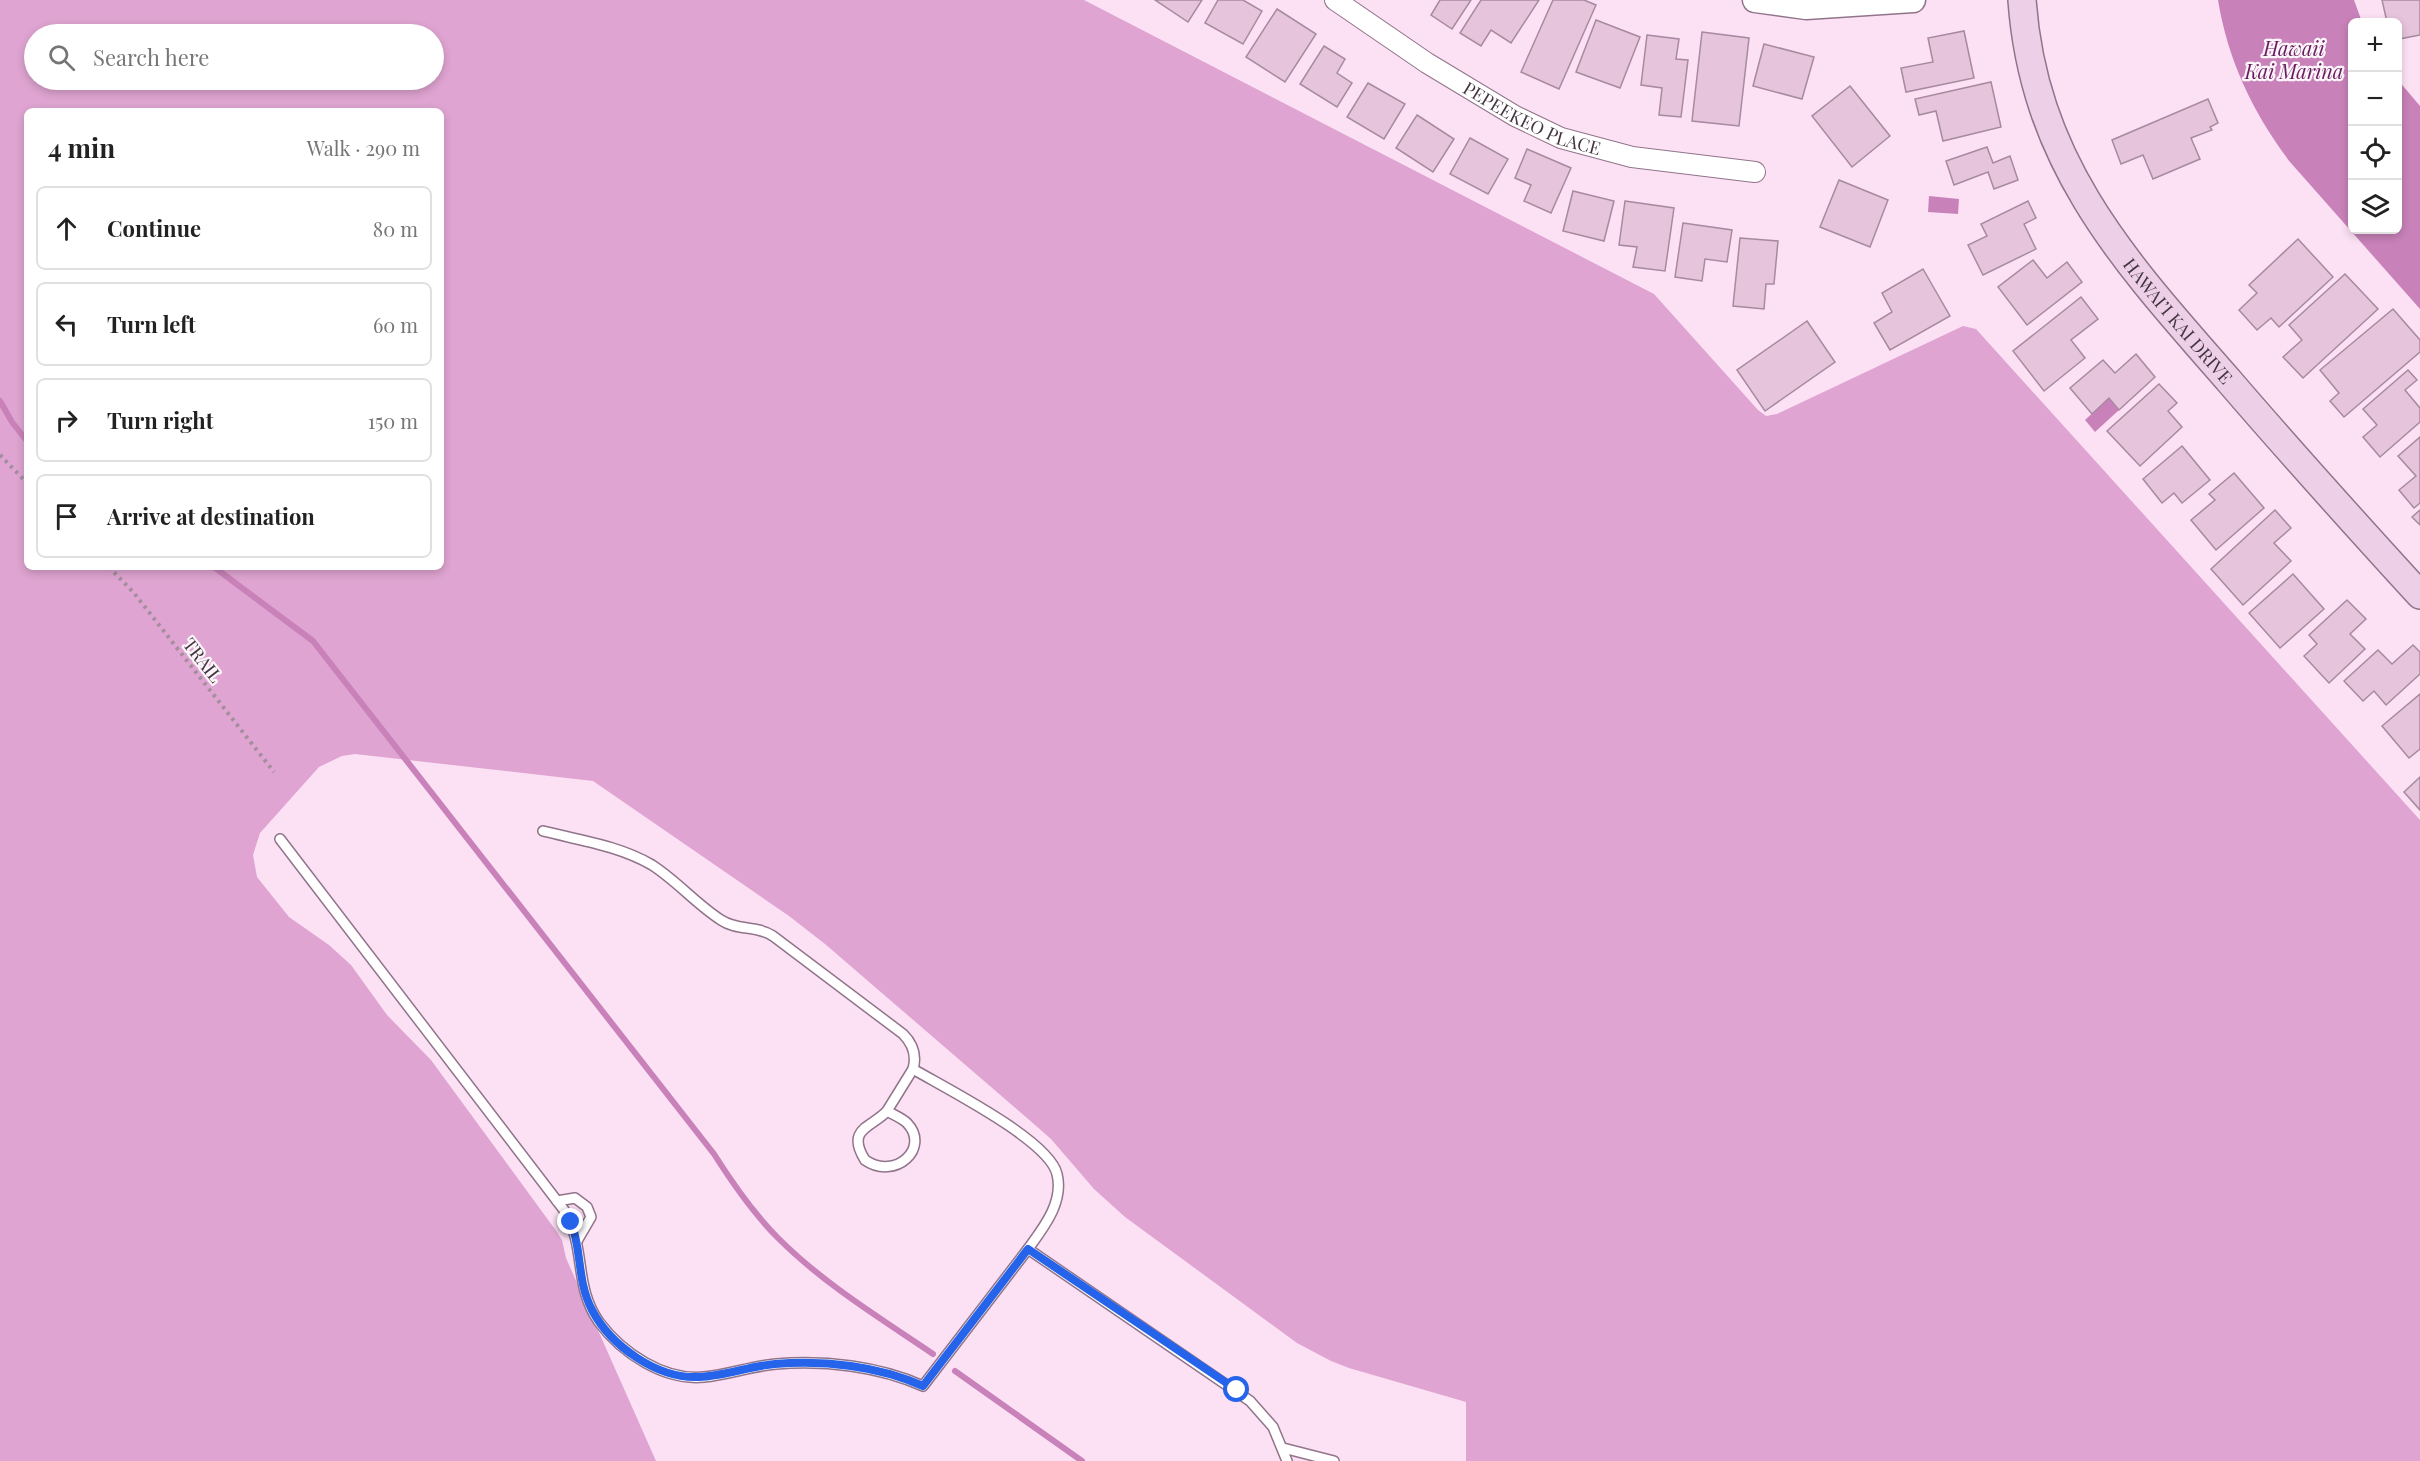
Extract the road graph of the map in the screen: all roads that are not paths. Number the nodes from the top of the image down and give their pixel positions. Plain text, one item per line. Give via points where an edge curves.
1 (1335, 0) edge
2 (1755, 0) edge
3 (1913, 0) edge
4 (2022, 0) edge
5 (1884, 1) edge
6 (1755, 172) dead end
7 (2420, 595) edge
8 (543, 831) dead end
9 (280, 839) dead end
10 (913, 1069) junction
11 (887, 1111) junction
12 (557, 1201) junction
13 (577, 1241) junction
14 (1028, 1249) junction
15 (1283, 1448) junction
16 (1287, 1461) edge
17 (1334, 1461) edge

1 - 6 street, PEPEEKEO PLACE via 1427,63 1515,116 1562,138 1632,157
2 - 5 street via 1806,7
3 - 5 street
4 - 7 main road, HAWAI’I KAI DRIVE via 2040,99 2068,171 2118,251 2301,465
8 - 10 lane via 636,856 721,920 773,936 909,1039 915,1054
9 - 12 lane
10 - 11 lane
10 - 14 lane via 1027,1138 1048,1157 1057,1175 1055,1206
11 - 11 lane via 908,1124 914,1139 909,1156 895,1165 881,1167 866,1160 859,1144 864,1128
12 - 13 lane via 571,1222
12 - 13 lane via 575,1198 587,1207 591,1217
13 - 14 lane via 587,1300 600,1323 630,1353 668,1373 690,1378 773,1364 824,1364 871,1370 923,1386
14 - 15 lane via 1250,1401 1273,1427
15 - 16 lane
15 - 17 lane

